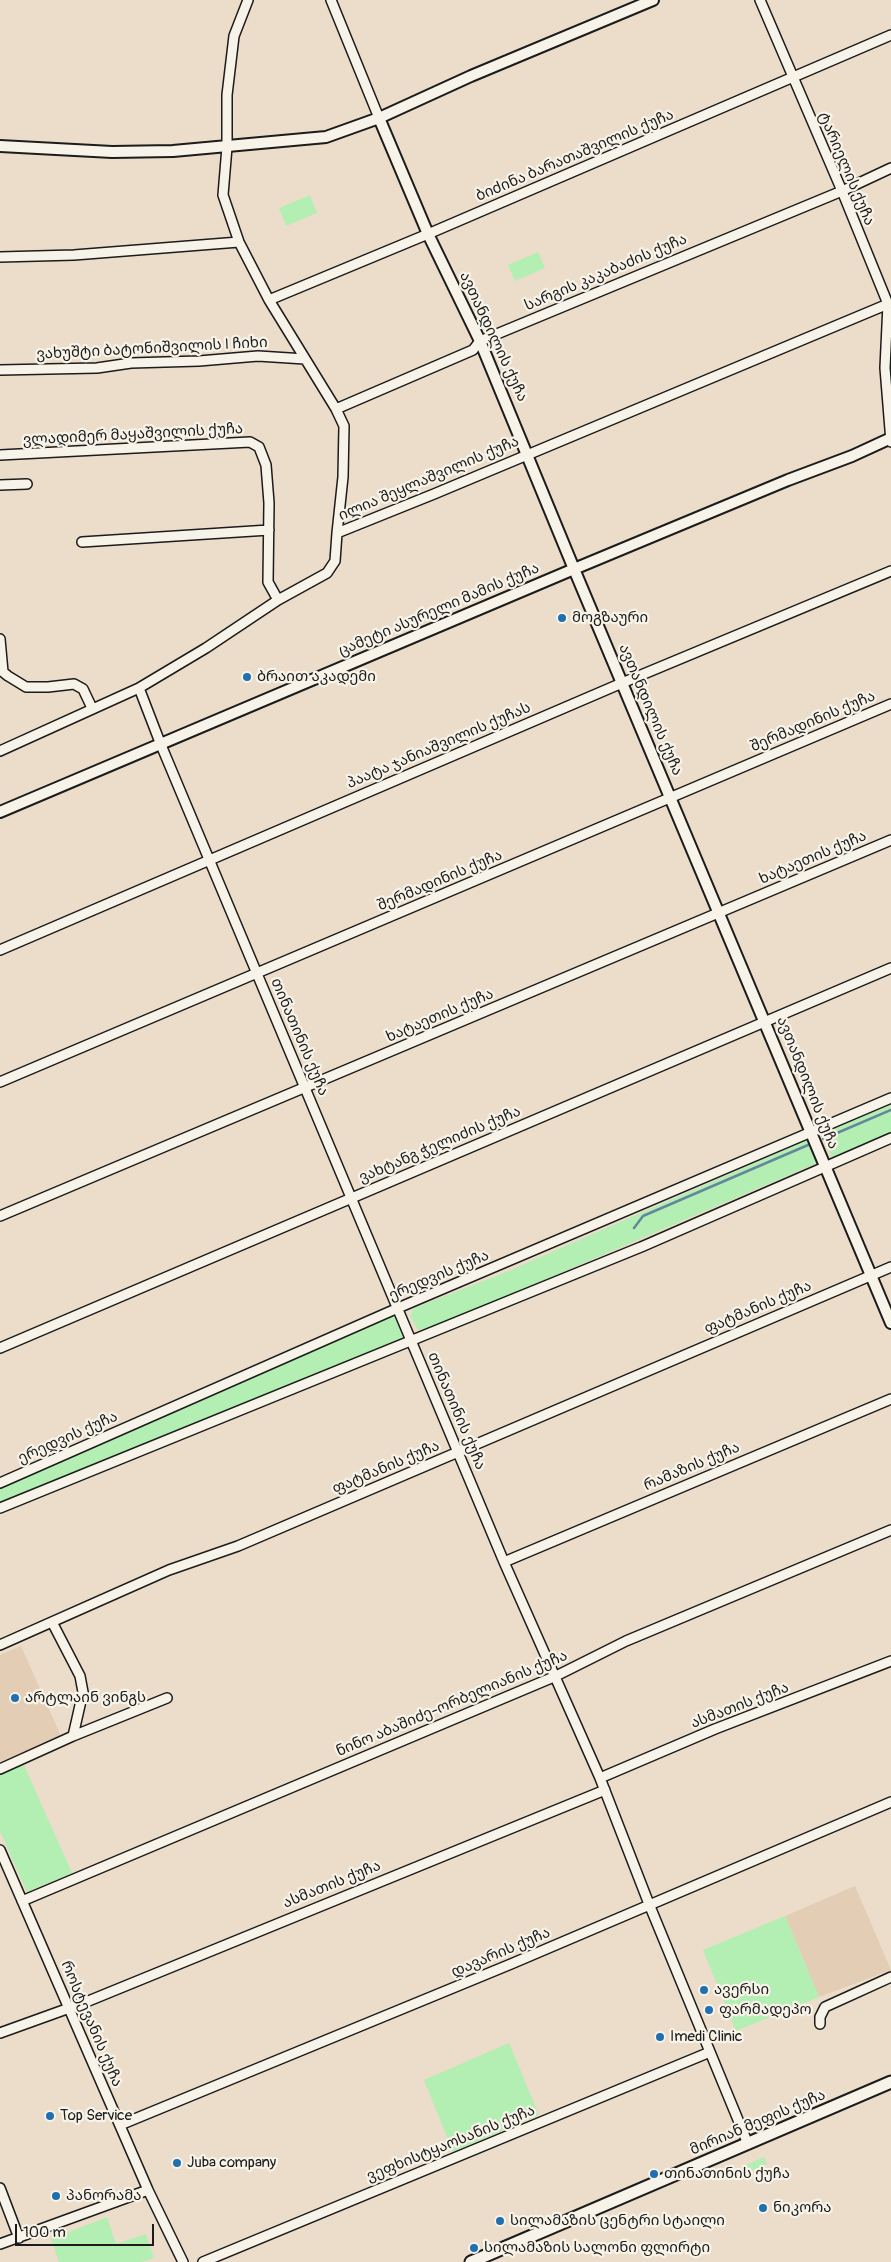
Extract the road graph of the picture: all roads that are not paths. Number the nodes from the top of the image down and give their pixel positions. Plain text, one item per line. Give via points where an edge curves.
1 (248, 0) edge
2 (331, 0) edge
3 (653, 0) edge
4 (760, 0) edge
5 (891, 35) edge
6 (791, 77) junction
7 (380, 118) junction
8 (0, 146) edge
9 (227, 147) junction
10 (891, 168) edge
11 (842, 191) junction
12 (428, 234) junction
13 (239, 242) junction
14 (0, 257) edge
15 (269, 300) junction
16 (888, 304) junction
17 (480, 341) junction
18 (305, 359) junction
19 (0, 370) edge
20 (336, 409) junction
21 (890, 440) edge
22 (528, 453) junction
23 (0, 455) edge
24 (27, 484) dead end
25 (0, 485) edge
26 (269, 530) junction
27 (337, 533) junction
28 (82, 542) dead end
29 (574, 569) junction
30 (891, 571) edge
31 (278, 600) junction
32 (0, 639) edge
33 (622, 683) junction
34 (139, 688) junction
35 (891, 704) edge
36 (92, 708) junction
37 (161, 745) junction
38 (0, 751) edge
39 (671, 797) junction
40 (0, 812) edge
41 (891, 840) edge
42 (209, 860) junction
43 (720, 912) junction
44 (0, 950) edge
45 (891, 968) edge
46 (257, 974) junction
47 (766, 1022) junction
48 (0, 1082) edge
49 (305, 1088) junction
50 (891, 1098) edge
51 (812, 1133) junction
52 (891, 1138) edge
53 (825, 1166) junction
54 (351, 1198) junction
55 (0, 1216) edge
56 (891, 1266) edge
57 (871, 1275) junction
58 (398, 1308) junction
59 (891, 1323) edge
60 (411, 1340) junction
61 (0, 1348) edge
62 (891, 1398) edge
63 (458, 1453) junction
64 (0, 1483) edge
65 (0, 1508) edge
66 (891, 1530) edge
67 (504, 1562) junction
68 (52, 1622) junction
69 (0, 1645) edge
70 (891, 1661) edge
71 (556, 1676) junction
72 (168, 1698) dead end
73 (73, 1736) junction
74 (0, 1769) edge
75 (600, 1778) junction
76 (605, 1790) junction
77 (891, 1802) edge
78 (0, 1850) edge
79 (22, 1901) junction
80 (649, 1904) junction
81 (891, 1977) edge
82 (70, 2008) junction
83 (820, 2024) dead end
84 (0, 2033) edge
85 (710, 2052) junction
86 (891, 2082) edge
87 (120, 2125) junction
88 (748, 2144) junction
89 (0, 2188) edge
90 (148, 2190) junction
91 (19, 2238) junction
92 (0, 2244) edge
93 (183, 2262) edge
94 (203, 2262) edge
95 (471, 2262) edge

1 - 9 street via 234,36 227,95
2 - 7 street, ავთანდილის ქუჩა
3 - 7 street
4 - 6 street, ტარიელის ქუჩა
5 - 6 street, ბიძინა ბარათაშვილის ქუჩა
6 - 11 street, ტარიელის ქუჩა
6 - 12 street, ბიძინა ბარათაშვილის ქუჩა
7 - 9 street via 326,137
7 - 12 street, ავთანდილის ქუჩა
8 - 9 street via 112,152
9 - 13 street via 222,195
10 - 11 street, სარგის კაკაბაძის ქუჩა
11 - 16 street, ტარიელის ქუჩა
11 - 17 street, სარგის კაკაბაძის ქუჩა
12 - 15 street, ბიძინა ბარათაშვილის ქუჩა
12 - 17 street, ავთანდილის ქუჩა
13 - 14 street via 74,255
13 - 15 street
15 - 18 street
16 - 21 street, ტარიელის ქუჩა via 885,368
16 - 22 street, ილია შეყლაშვილის ქუჩა
17 - 20 street, სარგის კაკაბაძის ქუჩა via 473,350
17 - 22 street, ავთანდილის ქუჩა
18 - 19 street, ვახუშტი ბატონიშვილის I ჩიხი via 258,356 97,368
18 - 20 street
20 - 27 street via 344,426
21 - 29 street, ცამეტი ასურელი მამის ქუჩა
22 - 27 street, ილია შეყლაშვილის ქუჩა
22 - 29 street, ავთანდილის ქუჩა
23 - 26 street, ვლადიმერ მაყაშვილის ქუჩა via 250,442 259,447 266,465
24 - 25 street
26 - 28 street
26 - 31 street, ვლადიმერ მაყაშვილის ქუჩა via 268,582
27 - 31 street, ილია შეყლაშვილის ქუჩა via 335,561 327,573
29 - 33 street, ავთანდილის ქუჩა
29 - 37 street, ცამეტი ასურელი მამის ქუჩა
30 - 33 street, პაატა ჯანიაშვილის ქუჩას
31 - 34 street, ილია შეყლაშვილის ქუჩა
32 - 36 street via 3,672 8,676 26,687 74,684 83,689
33 - 39 street, ავთანდილის ქუჩა
33 - 42 street, პაატა ჯანიაშვილის ქუჩას
34 - 36 street, ილია შეყლაშვილის ქუჩა
34 - 37 street, თინათინის ქუჩა
35 - 39 street, შერმადინის ქუჩა
36 - 38 street, ილია შეყლაშვილის ქუჩა
37 - 40 street, ცამეტი ასურელი მამის ქუჩა
37 - 42 street, თინათინის ქუჩა
39 - 43 street, ავთანდილის ქუჩა
39 - 46 street, შერმადინის ქუჩა
41 - 43 street, ხატაეთის ქუჩა
42 - 44 street, პაატა ჯანიაშვილის ქუჩას
42 - 46 street, თინათინის ქუჩა
43 - 47 street, ავთანდილის ქუჩა
43 - 49 street, ხატაეთის ქუჩა
45 - 47 street, ვახტანგ ჭელიძის ქუჩა
46 - 48 street, შერმადინის ქუჩა
46 - 49 street, თინათინის ქუჩა
47 - 51 street, ავთანდილის ქუჩა
47 - 54 street, ვახტანგ ჭელიძის ქუჩა
49 - 54 street, თინათინის ქუჩა
49 - 55 street, ხატაეთის ქუჩა
50 - 51 street, ერედვის ქუჩა
51 - 53 street, ავთანდილის ქუჩა
51 - 58 street, ერედვის ქუჩა
52 - 53 street
53 - 57 street, ავთანდილის ქუჩა
53 - 60 street via 641,1247
54 - 58 street, თინათინის ქუჩა
54 - 61 street, ვახტანგ ჭელიძის ქუჩა
56 - 57 street, ფატმანის ქუჩა
57 - 59 street, ავთანდილის ქუჩა
57 - 63 street, ფატმანის ქუჩა
58 - 60 street, თინათინის ქუჩა
58 - 64 street, ერედვის ქუჩა
60 - 63 street, თინათინის ქუჩა
60 - 65 street
62 - 67 street, რამაზის ქუჩა
63 - 67 street, თინათინის ქუჩა
63 - 68 street, ფატმანის ქუჩა via 238,1546 168,1570
66 - 71 street, ნინო აბაშიძე-ორბელიანის ქუჩა via 626,1641
67 - 71 street, თინათინის ქუჩა
68 - 69 street, ფატმანის ქუჩა
68 - 73 street via 80,1676 83,1692
70 - 75 street, ასმათის ქუჩა via 715,1729
71 - 75 street, თინათინის ქუჩა
71 - 79 street, ნინო აბაშიძე-ორბელიანის ქუჩა
72 - 73 street
73 - 74 street
75 - 76 street, თინათინის ქუჩა
76 - 80 street, თინათინის ქუჩა
76 - 82 street, ასმათის ქუჩა
77 - 80 street, დავარის ქუჩა
78 - 79 street, როსტევანის ქუჩა
79 - 82 street, როსტევანის ქუჩა
80 - 85 street, თინათინის ქუჩა
80 - 87 street, დავარის ქუჩა
81 - 83 street via 825,2007
82 - 84 street, ასმათის ქუჩა
82 - 87 street, როსტევანის ქუჩა
85 - 88 street, თინათინის ქუჩა
85 - 94 street, ვეფხისტყაოსანის ქუჩა
86 - 88 main road, მირიან მეფის ქუჩა
87 - 90 street, როსტევანის ქუჩა
88 - 95 main road, მირიან მეფის ქუჩა
89 - 91 street
90 - 91 street
90 - 93 street, როსტევანის ქუჩა
91 - 92 street

